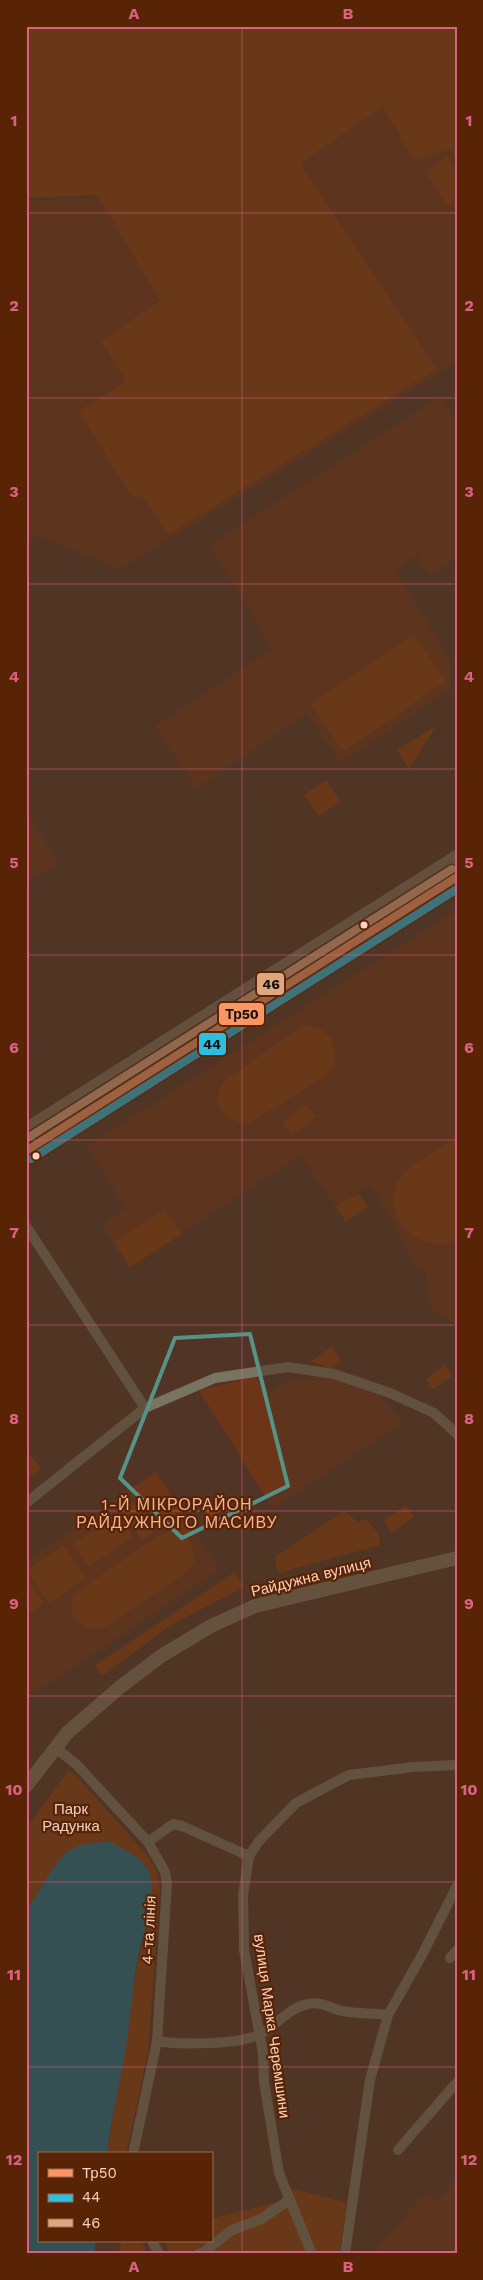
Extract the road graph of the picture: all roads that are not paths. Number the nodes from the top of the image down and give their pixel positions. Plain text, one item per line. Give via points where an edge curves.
1 (457, 858) edge
2 (457, 877) edge
3 (26, 1131) edge
4 (26, 1151) edge
5 (26, 1226) edge
6 (145, 1408) junction
7 (457, 1434) edge
8 (26, 1503) edge
9 (457, 1558) edge
10 (56, 1748) junction
11 (457, 1765) edge
12 (26, 1786) edge
13 (148, 1842) junction
14 (249, 1856) junction
15 (457, 1886) edge
16 (388, 2015) junction
17 (260, 2034) junction
18 (157, 2041) junction
19 (457, 2082) edge
20 (398, 2150) dead end
21 (133, 2152) edge
22 (289, 2200) junction
23 (153, 2242) edge
24 (159, 2254) edge
25 (198, 2254) edge
26 (312, 2254) edge
27 (346, 2254) edge

1 - 3 main road
2 - 4 main road
5 - 6 street
6 - 7 street via 215,1378 288,1367 334,1374 390,1393 434,1413
6 - 8 street
9 - 10 street, Райдужна вулиця via 255,1606 211,1626 161,1656 118,1688 68,1732
10 - 12 street, Райдужна вулиця
10 - 13 street, 4-та лінія via 77,1765
11 - 14 street, вулиця Марка Черемшини via 413,1767 341,1778 296,1803
13 - 14 street via 173,1824
13 - 18 street, 4-та лінія via 165,1872 167,1884
14 - 17 street, вулиця Марка Черемшини via 243,1895 244,1950
15 - 16 street
16 - 17 street via 311,2003 288,2012
16 - 27 street via 370,2080
17 - 18 street via 246,2040
17 - 22 street, вулиця Марка Черемшини via 264,2082 279,2173
18 - 21 street, 4-та лінія
19 - 20 street
22 - 25 street via 261,2219 232,2230
22 - 26 street, вулиця Марка Черемшини
23 - 24 street

